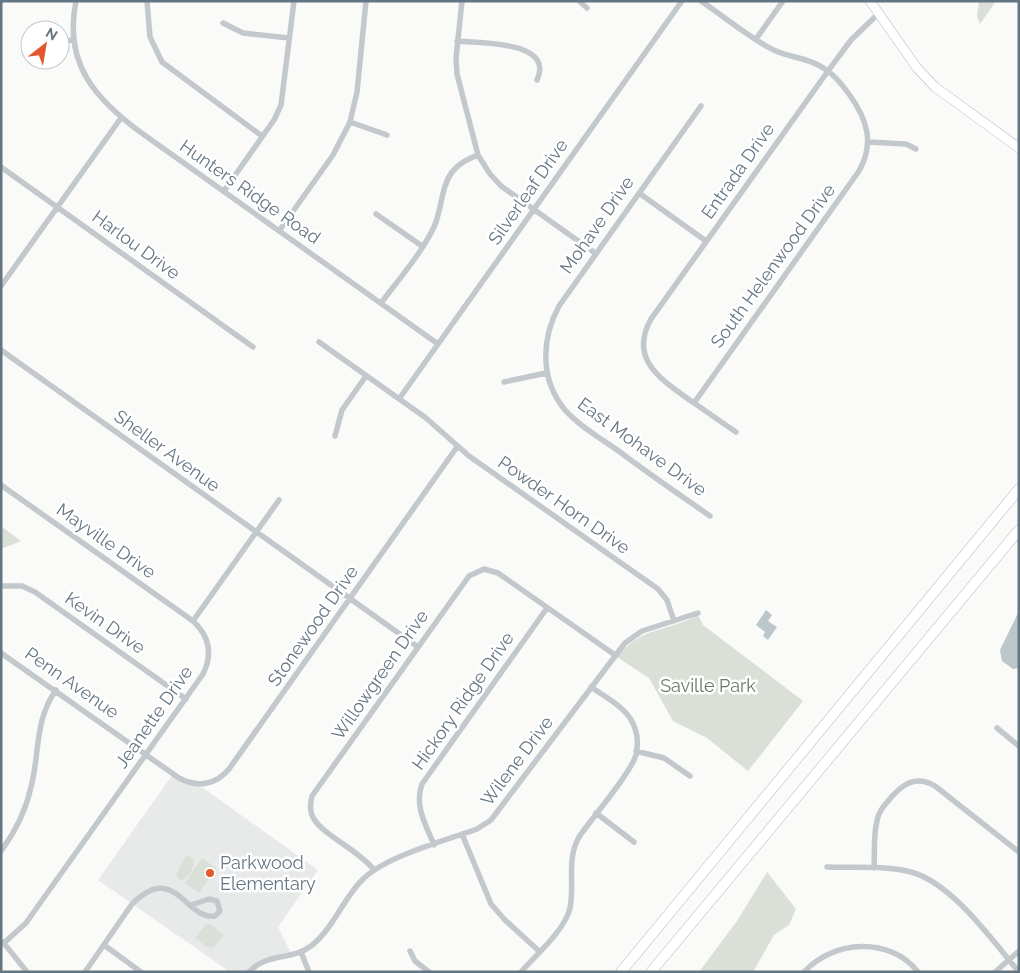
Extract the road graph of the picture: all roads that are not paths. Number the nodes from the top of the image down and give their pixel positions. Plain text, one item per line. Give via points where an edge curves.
1 (76, 1) edge
2 (147, 1) edge
3 (294, 1) edge
4 (366, 1) edge
5 (462, 1) edge
6 (579, 1) edge
7 (682, 1) edge
8 (701, 1) edge
9 (783, 1) edge
10 (870, 1) edge
11 (587, 8) dead end
12 (879, 13) junction
13 (223, 23) dead end
14 (290, 38) junction
15 (756, 39) junction
16 (70, 40) edge
17 (73, 40) junction
18 (457, 41) junction
19 (828, 71) junction
20 (537, 80) dead end
21 (701, 106) dead end
22 (121, 118) junction
23 (350, 122) junction
24 (386, 135) dead end
25 (262, 136) junction
26 (868, 142) junction
27 (1019, 148) edge
28 (916, 150) dead end
29 (478, 155) junction
30 (1, 167) edge
31 (224, 191) junction
32 (638, 193) junction
33 (57, 207) junction
34 (534, 209) junction
35 (376, 214) dead end
36 (279, 231) junction
37 (706, 241) junction
38 (422, 246) junction
39 (595, 253) junction
40 (1, 286) edge
41 (381, 304) junction
42 (318, 342) dead end
43 (438, 344) junction
44 (253, 347) dead end
45 (1, 350) edge
46 (546, 373) junction
47 (366, 376) junction
48 (504, 382) dead end
49 (399, 399) junction
50 (694, 403) junction
51 (736, 432) dead end
52 (334, 436) dead end
53 (457, 447) junction
54 (1, 485) edge
55 (1019, 489) edge
56 (279, 500) dead end
57 (710, 516) dead end
58 (1019, 530) edge
59 (256, 533) junction
60 (1, 586) edge
61 (350, 599) junction
62 (547, 608) junction
63 (698, 613) dead end
64 (193, 621) junction
65 (674, 621) junction
66 (418, 647) junction
67 (1, 652) edge
68 (615, 655) junction
69 (591, 687) junction
70 (56, 690) junction
71 (186, 699) junction
72 (997, 728) dead end
73 (1019, 746) edge
74 (636, 751) junction
75 (146, 755) junction
76 (173, 774) joint
77 (690, 776) dead end
78 (596, 813) junction
79 (462, 834) junction
80 (634, 842) dead end
81 (434, 845) junction
82 (1, 851) edge
83 (1019, 852) edge
84 (827, 867) dead end
85 (874, 868) junction
86 (374, 870) junction
87 (191, 905) junction
88 (2, 942) edge
89 (104, 945) junction
90 (642, 945) junction
91 (410, 951) dead end
92 (539, 951) junction
93 (1019, 951) edge
94 (301, 952) junction
95 (1009, 960) junction
96 (26, 972) edge
97 (85, 972) edge
98 (141, 972) edge
99 (249, 972) edge
100 (309, 972) edge
101 (429, 972) edge
102 (521, 972) edge
103 (616, 972) edge
104 (621, 972) edge
105 (651, 972) edge
106 (804, 972) edge
107 (918, 972) edge
108 (995, 972) edge
109 (1019, 972) edge

1 - 17 street
2 - 25 street via 150,37 162,62
3 - 14 street
4 - 23 street via 357,92
5 - 18 street
6 - 11 street
7 - 34 street, Silverleaf Drive
8 - 15 street
9 - 15 street
10 - 12 main road
12 - 19 street, Entrada Drive via 851,40
12 - 27 main road via 917,68 935,87
13 - 14 street via 243,33
14 - 25 street via 281,105
15 - 19 street via 775,51 810,61
16 - 17 street
17 - 22 street, Hunters Ridge Road via 87,81 98,97
18 - 20 street via 528,51 540,62
18 - 29 street via 457,74
19 - 26 street via 841,82 860,110 867,127
19 - 37 street, Entrada Drive
21 - 32 street, Mohave Drive
22 - 31 street, Hunters Ridge Road
22 - 33 street
23 - 24 street
23 - 36 street via 337,148
25 - 31 street
26 - 28 street via 906,144
26 - 50 street, South Helenwood Drive via 859,172
29 - 34 street via 496,181
29 - 38 street via 456,167 448,178 437,219
30 - 33 street, Harlou Drive
31 - 36 street, Hunters Ridge Road
32 - 37 street
32 - 39 street, Mohave Drive
33 - 40 street
33 - 44 street, Harlou Drive
34 - 39 street
34 - 43 street, Silverleaf Drive
35 - 38 street
36 - 41 street, Hunters Ridge Road
37 - 50 street, Entrada Drive via 648,325 644,340 646,356 657,376
38 - 41 street
39 - 46 street, Mohave Drive via 553,318 546,349
41 - 43 street, Hunters Ridge Road
42 - 47 street, Powder Horn Drive
43 - 49 street, Silverleaf Drive
45 - 59 street, Sheller Avenue
46 - 48 street
46 - 57 street, East Mohave Drive via 561,405 576,421
47 - 49 street, Powder Horn Drive
47 - 52 street via 342,410
49 - 53 street, Powder Horn Drive via 426,418
50 - 51 street
53 - 61 street, Stonewood Drive
53 - 65 street, Powder Horn Drive via 658,589 667,600
54 - 64 street, Mayville Drive
55 - 90 highway
56 - 59 street
58 - 105 highway
59 - 61 street, Sheller Avenue
59 - 64 street
60 - 71 street, Kevin Drive via 22,586 35,592
61 - 66 street, Sheller Avenue
61 - 76 street, Stonewood Drive via 226,773 215,781 199,785 187,783
62 - 66 street, Willowgreen Drive via 493,570 480,569 469,576
62 - 68 street
62 - 81 street, Hickory Ridge Drive via 422,784 420,807
63 - 65 street, Wilene Drive
64 - 71 street, Jeanette Drive via 206,636 210,654 203,674
65 - 68 street, Wilene Drive via 636,634
66 - 86 street, Willowgreen Drive via 314,793 310,807 317,823 364,858
67 - 70 street, Penn Avenue
68 - 69 street, Wilene Drive
69 - 74 street via 629,718 636,734
69 - 79 street, Wilene Drive via 500,810 483,826
70 - 75 street, Penn Avenue
70 - 82 street via 42,715 29,796
71 - 75 street, Jeanette Drive
72 - 73 street
74 - 77 street via 664,758
74 - 78 street via 630,767
75 - 76 street, Penn Avenue
75 - 88 street, Jeanette Drive via 34,912
78 - 80 street
78 - 92 street via 579,837 572,855 567,916
79 - 81 street, Wilene Drive
79 - 92 street via 491,904
81 - 86 street, Wilene Drive
83 - 85 street via 935,786 913,781 898,789 879,813
84 - 85 street
85 - 95 street via 910,872 938,885 954,898
86 - 94 street, Wilene Drive via 358,884 320,938
87 - 87 street via 208,917 220,911 217,901 209,899
87 - 89 street via 173,891 154,890 141,895
88 - 96 street
89 - 97 street
89 - 98 street
90 - 103 highway
90 - 104 highway
91 - 101 street via 415,961
92 - 102 street
93 - 95 street
94 - 99 street, Wilene Drive via 270,958
94 - 100 street
95 - 108 street
95 - 109 street
106 - 107 street via 818,960 842,950 868,946 895,953

